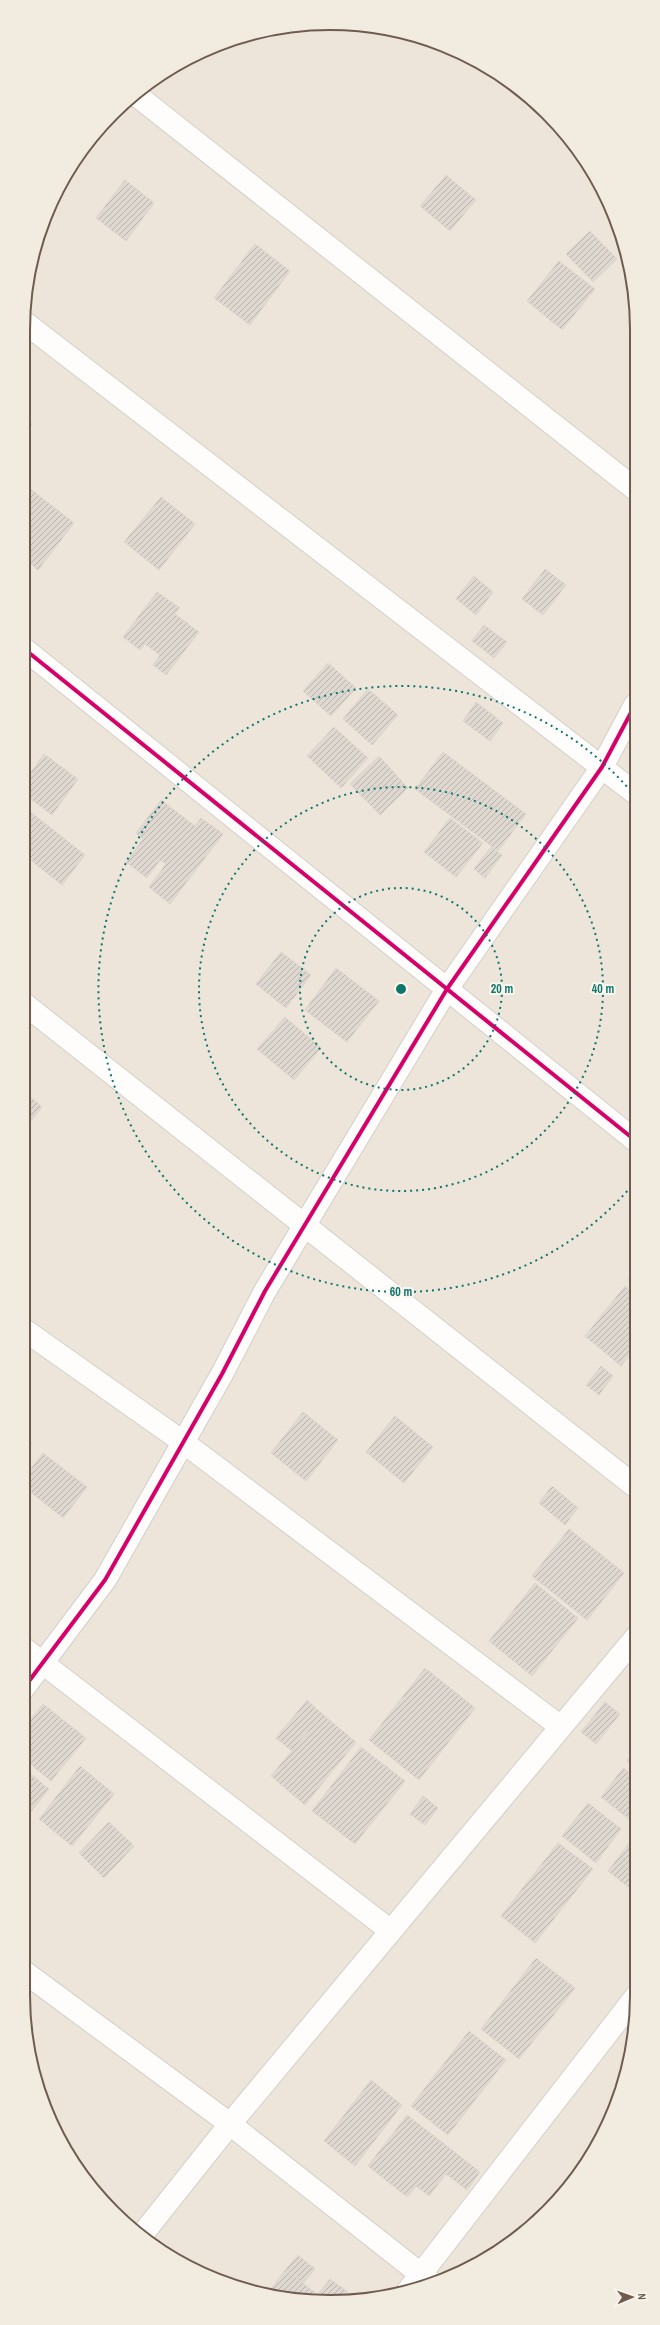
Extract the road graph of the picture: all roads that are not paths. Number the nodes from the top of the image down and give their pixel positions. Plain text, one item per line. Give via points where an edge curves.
1 (140, 98) edge
2 (30, 327) edge
3 (630, 485) edge
4 (30, 654) edge
5 (630, 714) edge
6 (602, 767) junction
7 (630, 789) edge
8 (447, 989) junction
9 (30, 1009) edge
10 (630, 1136) edge
11 (304, 1225) junction
12 (30, 1334) edge
13 (183, 1442) junction
14 (630, 1482) edge
15 (630, 1644) edge
16 (30, 1654) edge
17 (43, 1664) junction
18 (30, 1680) edge
19 (561, 1727) junction
20 (391, 1931) junction
21 (30, 1976) edge
22 (629, 2005) edge
23 (230, 2124) junction
24 (145, 2231) edge
25 (426, 2278) edge

1 - 3 street
2 - 6 street
4 - 8 street
5 - 6 street
6 - 7 street
6 - 8 street
8 - 10 street
8 - 11 street
9 - 11 street
11 - 13 street
11 - 14 street
12 - 13 street
13 - 17 street via 105,1580
13 - 19 street
15 - 19 street
16 - 17 street
17 - 18 street
17 - 20 street
19 - 20 street
20 - 23 street
21 - 23 street
22 - 25 street
23 - 24 street
23 - 25 street

